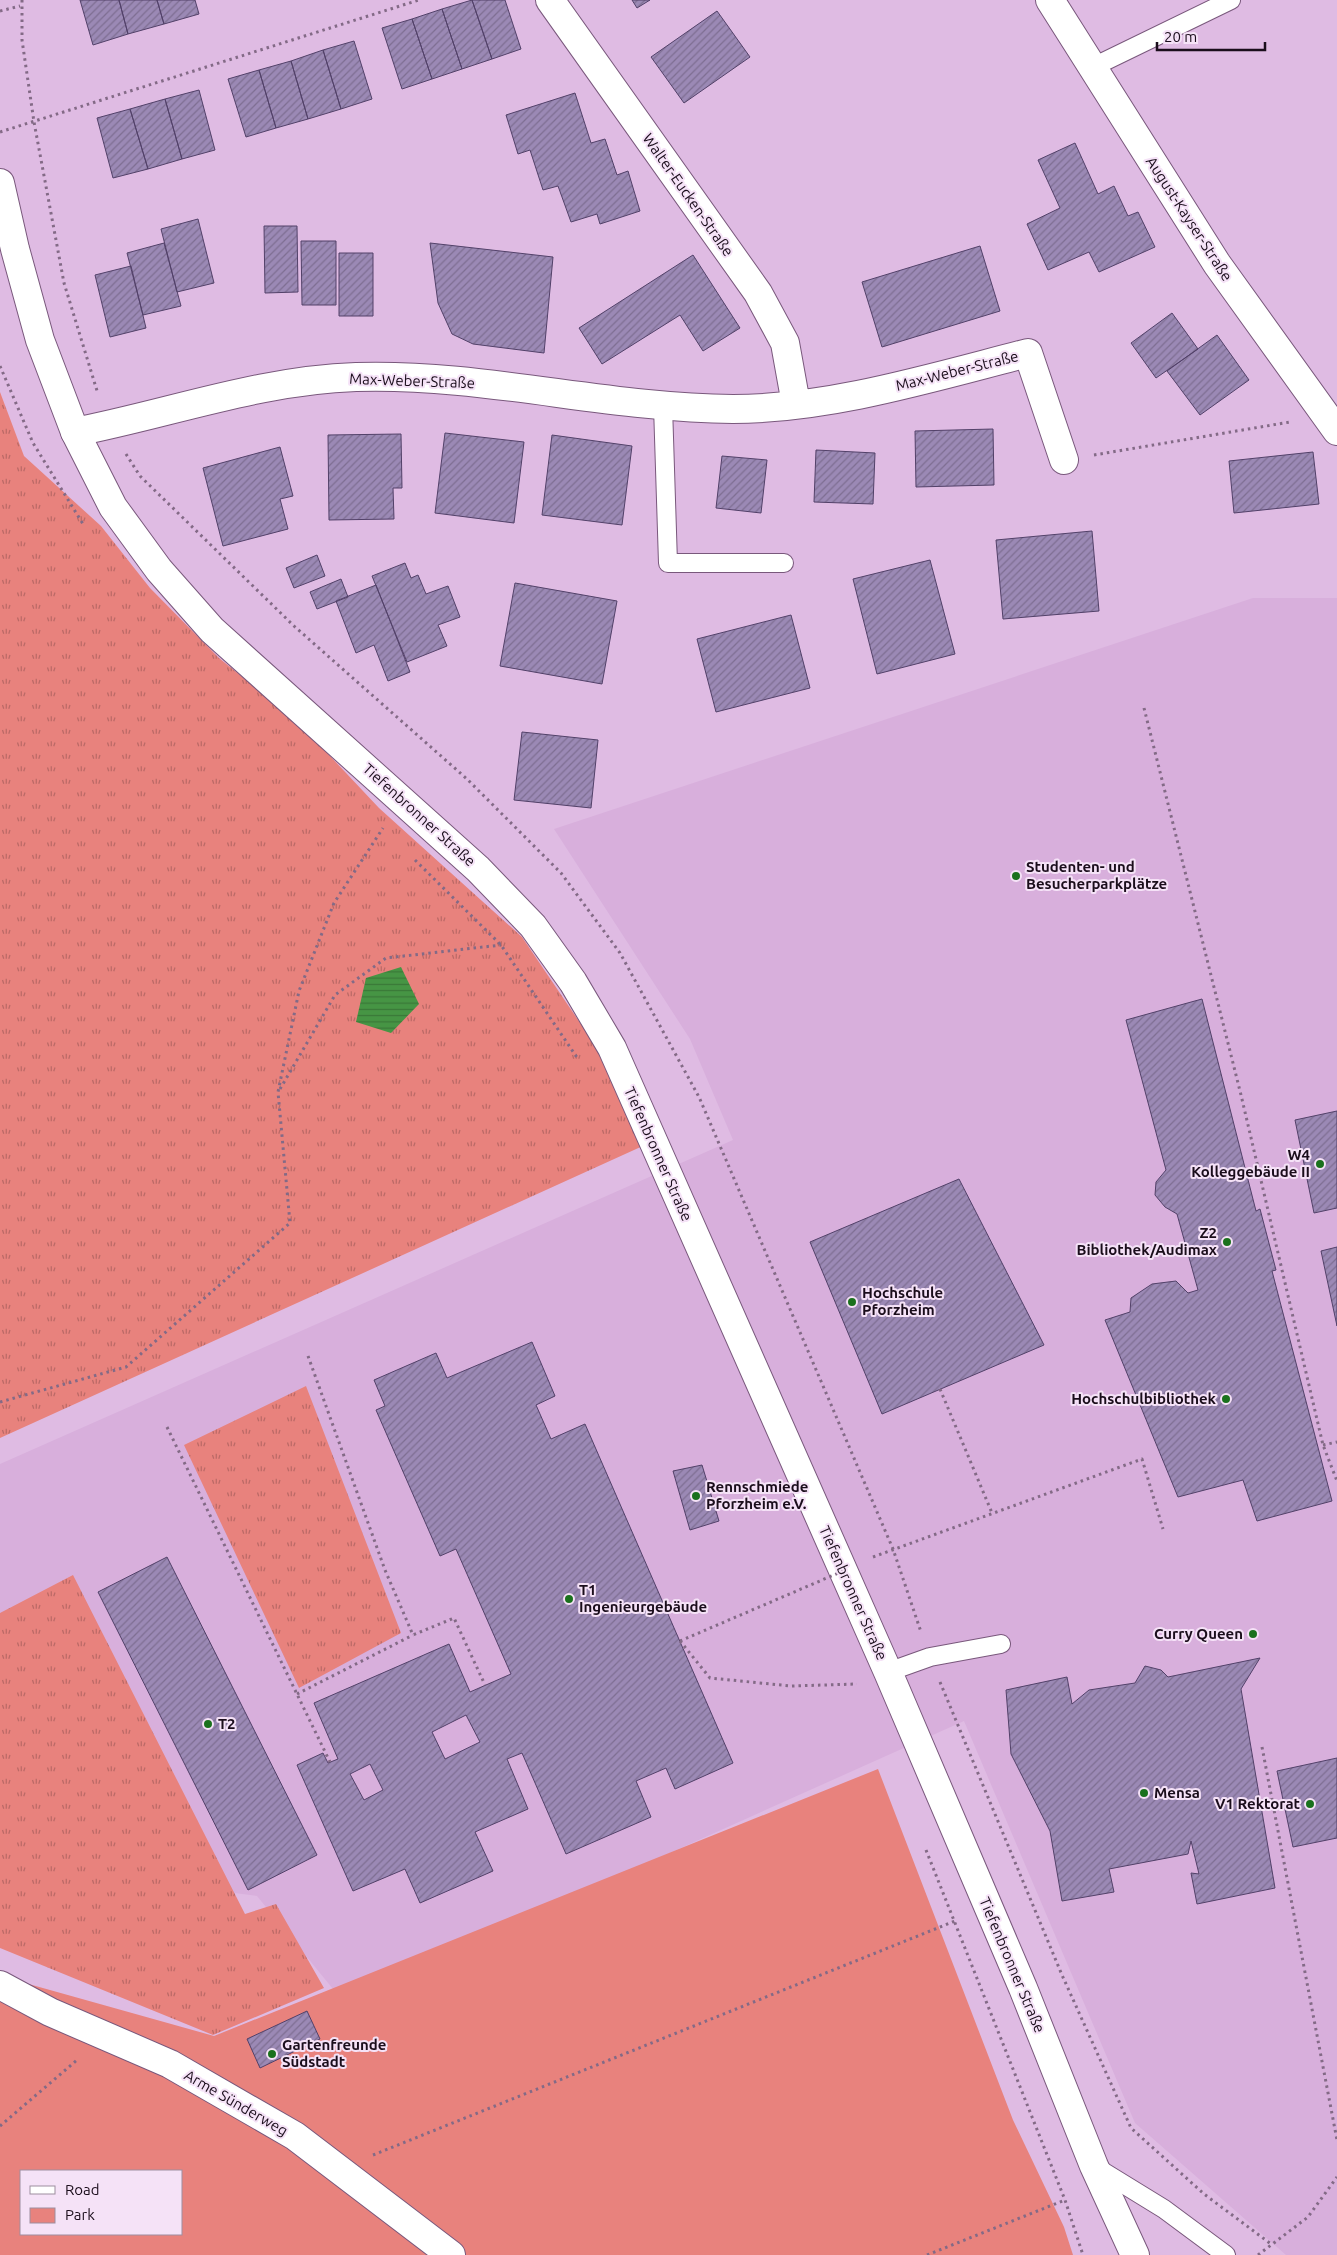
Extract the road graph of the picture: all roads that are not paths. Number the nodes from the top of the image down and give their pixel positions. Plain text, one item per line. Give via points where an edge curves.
1 (550, 0) edge
2 (1050, 0) edge
3 (1231, 0) edge
4 (1092, 66) junction
5 (0, 183) edge
6 (796, 404) junction
7 (663, 406) junction
8 (1337, 431) edge
9 (75, 432) junction
10 (1064, 460) road end
11 (784, 563) dead end
12 (1002, 1644) dead end
13 (888, 1672) junction
14 (0, 1985) edge
15 (1094, 2166) junction
16 (450, 2255) edge
17 (1135, 2255) edge
18 (1226, 2255) edge

1 - 6 street, Walter-Eucken-Straße via 758,293 785,343
2 - 4 street, August-Kayser-Straße
3 - 4 lane
4 - 8 street, August-Kayser-Straße via 1217,264
5 - 9 street, Tiefenbronner Straße via 14,249 40,340
6 - 7 street, Max-Weber-Straße via 735,409
6 - 10 street, Max-Weber-Straße via 889,388 1028,353
7 - 9 street, Max-Weber-Straße via 450,380 354,377 258,388
7 - 11 lane via 668,563
9 - 13 street, Tiefenbronner Straße via 113,507 159,570 212,630 478,869 532,926 573,982 612,1048 847,1569
12 - 13 lane via 930,1657
13 - 15 street, Tiefenbronner Straße via 1023,1988
14 - 16 street, Arme Sünderweg via 50,2012 170,2064 295,2136
15 - 17 street, Tiefenbronner Straße
15 - 18 lane via 1164,2209

